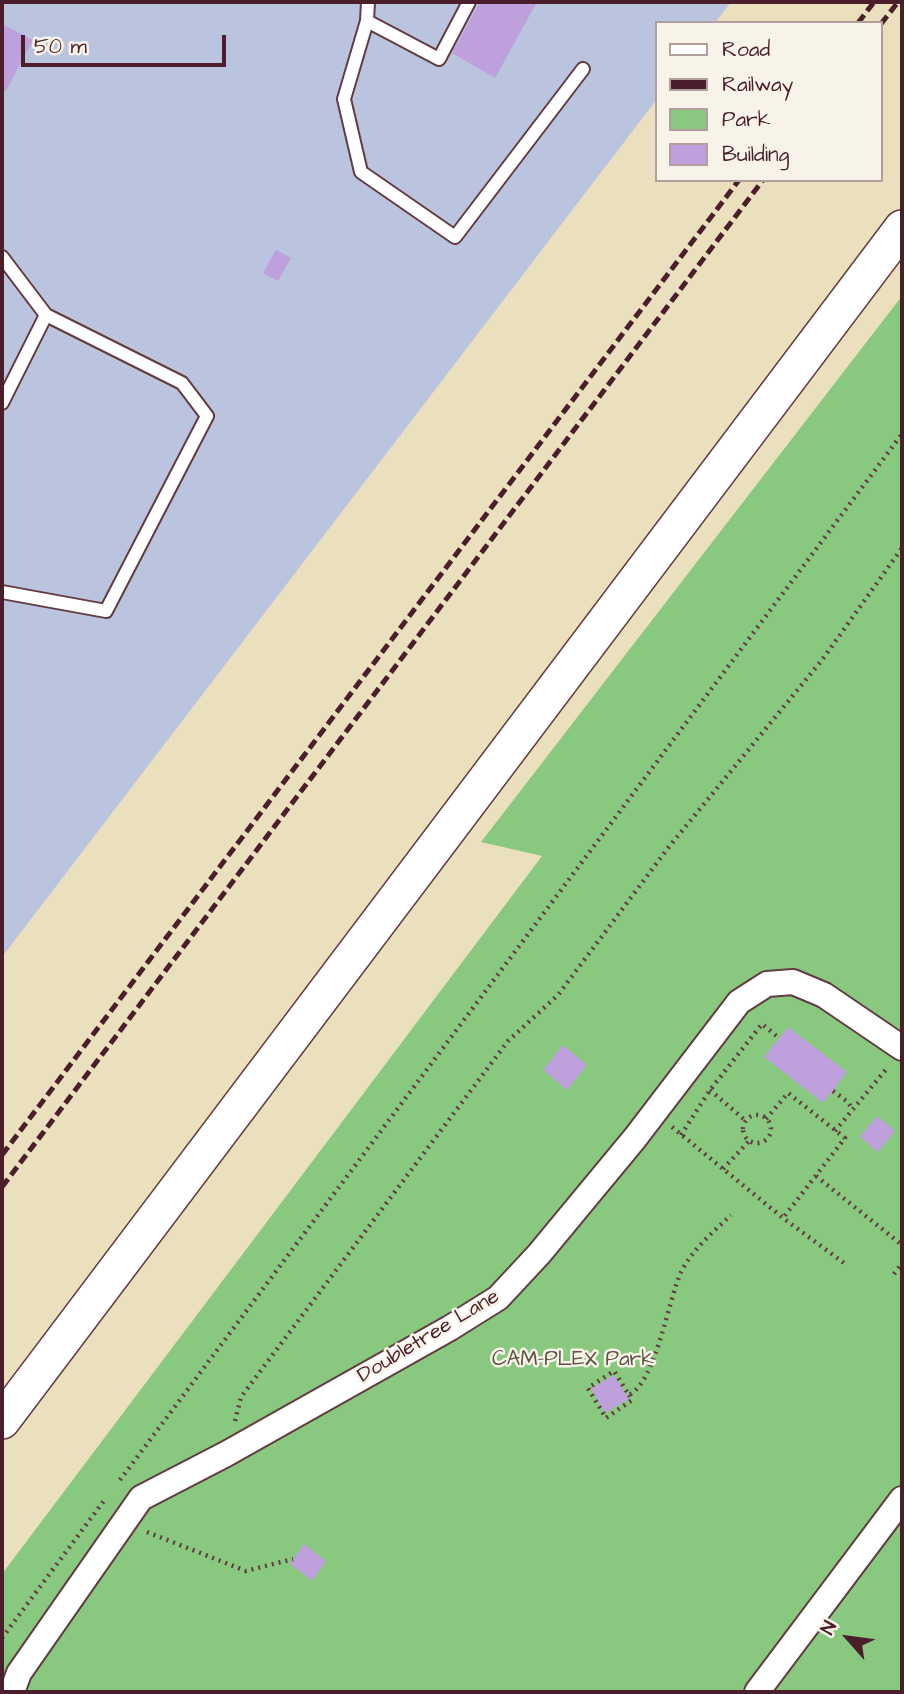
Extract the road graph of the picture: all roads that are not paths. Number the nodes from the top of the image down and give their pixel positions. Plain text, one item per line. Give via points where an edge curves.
1 (368, 2) edge
2 (469, 2) edge
3 (367, 21) junction
4 (583, 69) dead end
5 (902, 228) edge
6 (2, 257) edge
7 (46, 314) junction
8 (2, 404) edge
9 (2, 592) edge
10 (899, 1053) edge
11 (2, 1421) edge
12 (902, 1499) edge
13 (12, 1692) edge
14 (757, 1692) edge

1 - 3 lane
2 - 3 lane via 439,59
3 - 4 lane via 344,99 361,172 455,237
5 - 11 main road
6 - 7 lane
7 - 8 lane
7 - 9 lane via 182,383 207,416 106,611
10 - 13 street, Doubletree Lane via 824,995 793,982 767,984 739,1002 654,1113 498,1298 141,1498 19,1673
12 - 14 street

